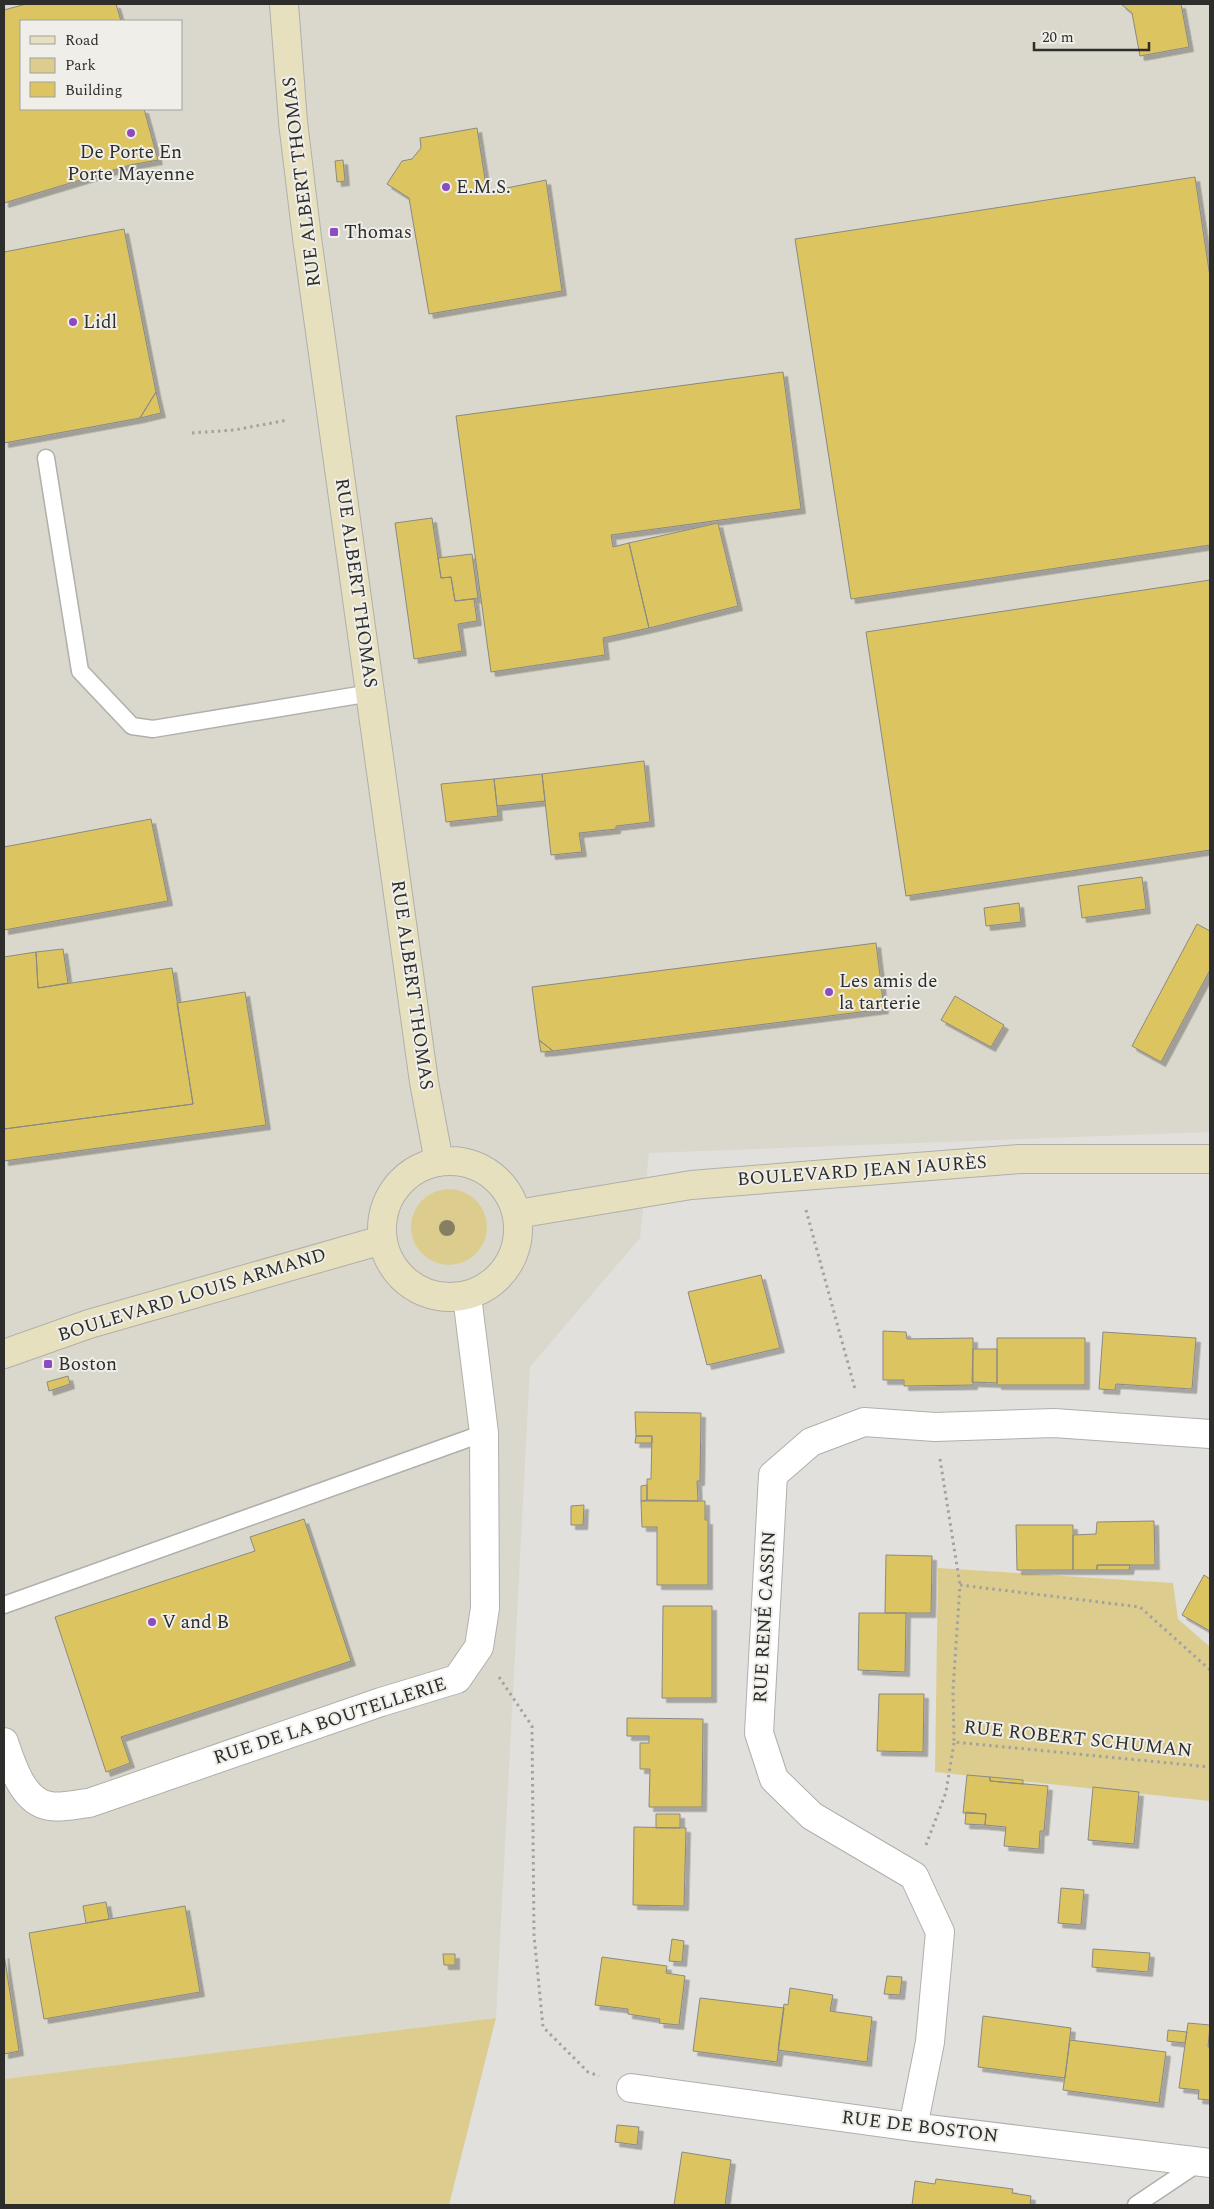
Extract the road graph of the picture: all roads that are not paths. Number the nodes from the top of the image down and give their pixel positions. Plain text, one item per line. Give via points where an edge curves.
1 (284, 4) edge
2 (46, 458) dead end
3 (371, 693) junction
4 (1210, 1159) edge
5 (439, 1162) junction
6 (517, 1214) junction
7 (382, 1240) junction
8 (468, 1296) junction
9 (4, 1354) edge
10 (484, 1433) junction
11 (1210, 1434) edge
12 (4, 1605) edge
13 (4, 1742) edge
14 (630, 2088) road end
15 (913, 2128) junction
16 (1205, 2162) edge
17 (1136, 2205) edge

1 - 3 main road, RUE ALBERT THOMAS via 293,122 307,238
2 - 3 lane via 80,671 132,726 153,729
3 - 5 main road, RUE ALBERT THOMAS via 424,1082
4 - 6 main road, BOULEVARD JEAN JAURÈS via 1020,1160 802,1176 691,1185
5 - 6 main road via 460,1162 479,1167 509,1195
5 - 7 main road via 419,1168 388,1198 382,1219
6 - 8 main road via 518,1235 506,1267 486,1287
7 - 8 main road via 389,1262 403,1280 422,1292 444,1298
7 - 9 main road, BOULEVARD LOUIS ARMAND via 88,1324
8 - 10 street, RUE DE LA BOUTELLERIE
10 - 12 lane
10 - 13 street, RUE DE LA BOUTELLERIE via 485,1608 479,1647 457,1679 89,1803 48,1806 28,1794 17,1777
11 - 15 street, RUE RENÉ CASSIN via 1054,1423 935,1426 864,1422 812,1442 773,1474 759,1733 774,1779 812,1816 914,1876 940,1932 930,2042
14 - 15 street, RUE DE BOSTON
15 - 16 street, RUE DE BOSTON
16 - 17 lane

